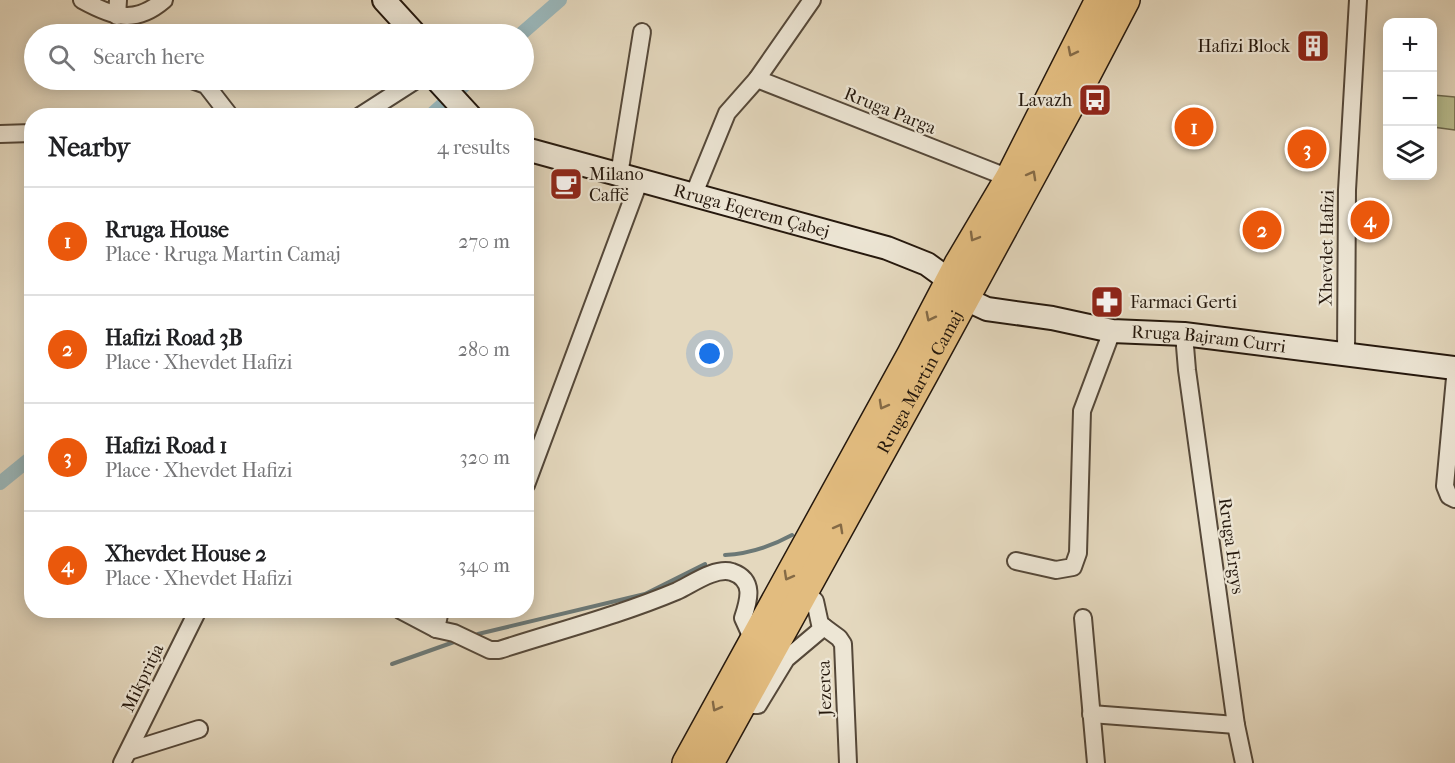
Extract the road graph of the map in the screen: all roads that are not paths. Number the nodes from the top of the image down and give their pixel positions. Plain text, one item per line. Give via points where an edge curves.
1 (82, 0) edge
2 (164, 0) edge
3 (384, 0) edge
4 (812, 0) edge
5 (1099, 0) edge
6 (1126, 0) edge
7 (1358, 0) edge
8 (118, 8) edge
9 (406, 24) edge
10 (642, 32) dead end
11 (757, 79) junction
12 (210, 90) edge
13 (400, 90) edge
14 (446, 90) edge
15 (224, 108) edge
16 (372, 108) edge
17 (462, 108) edge
18 (24, 133) edge
19 (0, 134) edge
20 (534, 151) edge
21 (629, 178) junction
22 (1009, 178) junction
23 (693, 196) junction
24 (958, 288) junction
25 (1112, 331) junction
26 (1184, 334) junction
27 (1346, 354) junction
28 (1455, 368) edge
29 (1455, 378) edge
30 (534, 461) edge
31 (1455, 499) edge
32 (1016, 561) dead end
33 (805, 591) junction
34 (194, 618) edge
35 (415, 618) edge
36 (438, 618) edge
37 (1083, 618) dead end
38 (824, 627) junction
39 (436, 629) junction
40 (753, 640) junction
41 (741, 705) junction
42 (1091, 714) junction
43 (1236, 725) junction
44 (199, 729) dead end
45 (126, 757) edge
46 (686, 763) edge
47 (710, 763) edge
48 (848, 763) edge
49 (1096, 763) edge
50 (1244, 763) edge

1 - 8 street via 100,10
2 - 8 street via 137,16
3 - 9 main road
4 - 11 street
5 -> 22 highway, Rruga Martin Camaj
24 -> 6 highway, Rruga Martin Camaj via 1081,86
7 - 27 street, Xhevdet Hafizi via 1347,190
10 - 21 street
11 - 22 street, Rruga Parga
11 - 23 street via 726,113
12 - 15 street
13 - 16 street
14 - 17 main road
18 - 19 street
20 - 21 main road, Rruga Eqerem Çabej
21 - 23 main road, Rruga Eqerem Çabej
21 - 30 street
22 -> 24 highway, Rruga Martin Camaj
23 - 24 main road, Rruga Eqerem Çabej via 886,248 927,264
24 - 25 main road, Rruga Bajram Curri via 976,305 987,309
33 -> 24 highway, Rruga Martin Camaj
24 -> 40 highway, Rruga Martin Camaj via 911,354
25 - 26 main road, Rruga Bajram Curri
25 - 32 street via 1082,411 1078,553 1073,567 1056,570
26 - 27 main road, Rruga Bajram Curri
26 - 43 street, Rruga Ergys
27 - 28 main road, Rruga Bajram Curri
29 - 31 street via 1445,486
33 - 38 street, Jezerca via 815,601 818,620
33 - 41 highway, Rruga Martin Camaj
34 - 45 street, Mikpritja
35 - 39 street
36 - 39 street
37 - 42 street
38 - 41 street via 786,659 758,705
38 - 48 street, Jezerca via 843,644
39 - 40 street via 499,650 660,598 711,574 727,571 746,580 750,596 743,618
40 -> 46 highway, Rruga Martin Camaj
41 - 47 highway, Rruga Martin Camaj
42 - 43 street
42 - 49 street
43 - 50 street, Rruga Ergys
44 - 45 street

